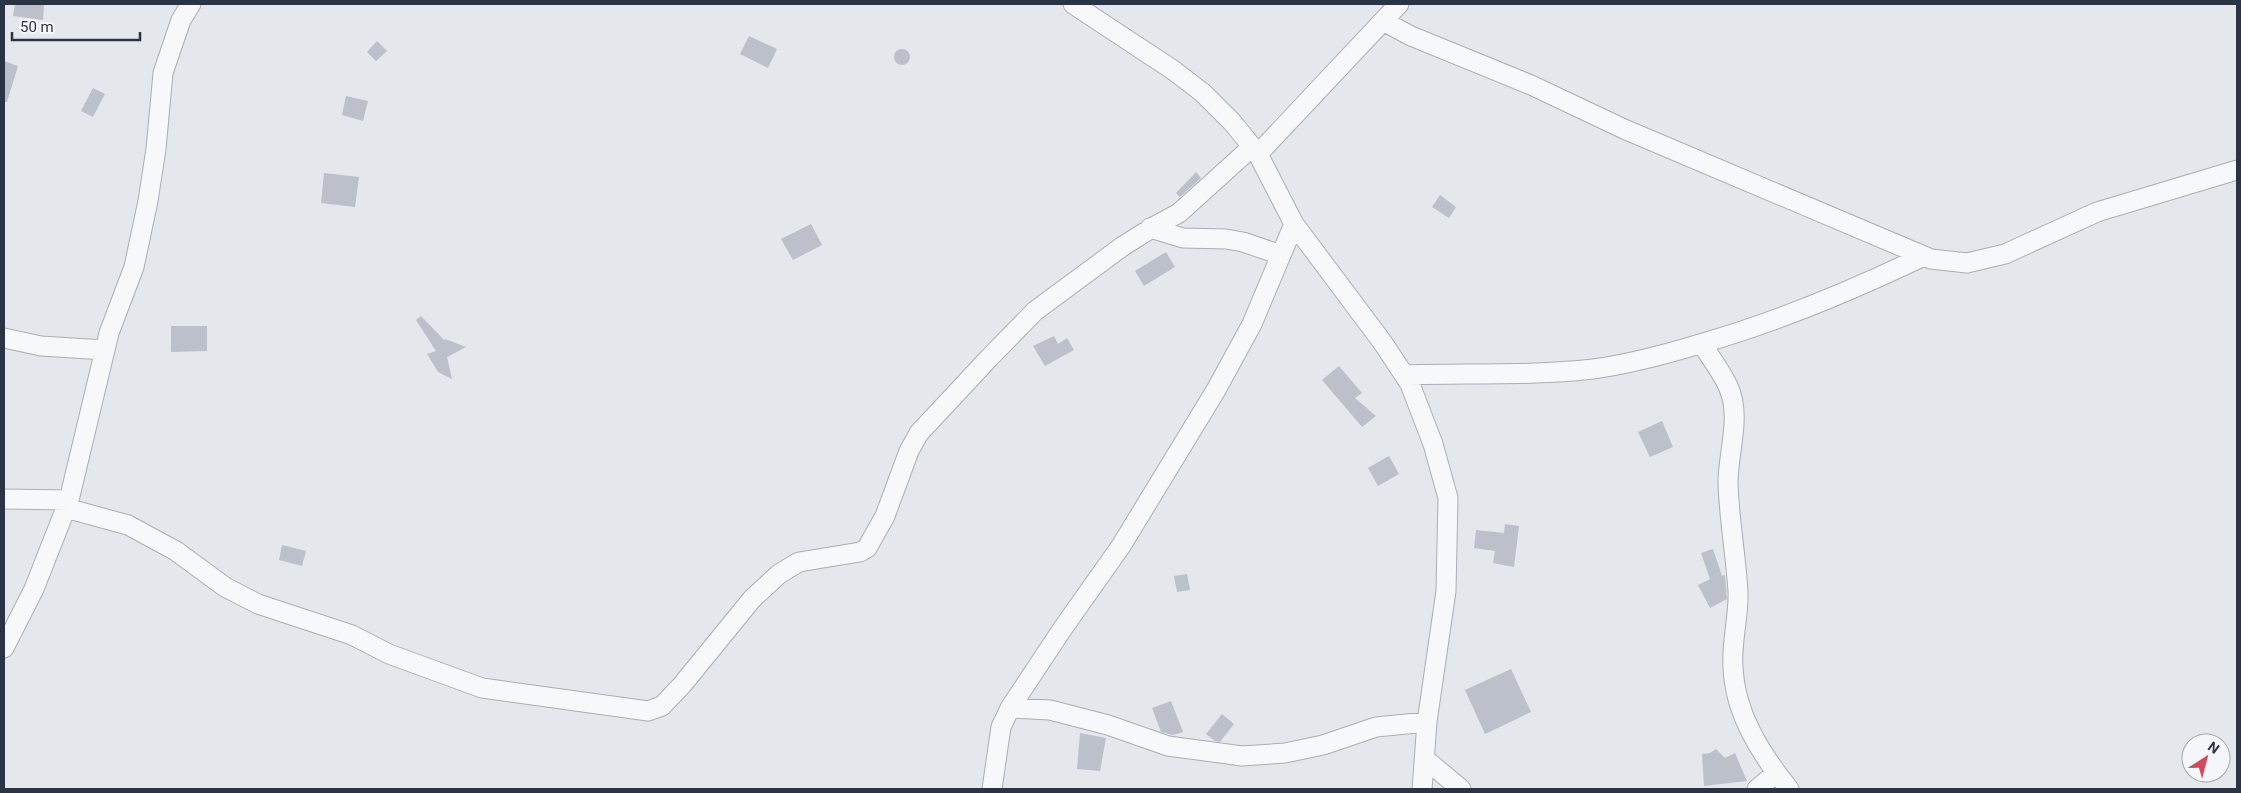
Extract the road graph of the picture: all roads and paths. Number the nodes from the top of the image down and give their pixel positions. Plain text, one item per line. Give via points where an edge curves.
1 (191, 4) edge
2 (1073, 4) edge
3 (1399, 4) edge
4 (1384, 21) junction
5 (1255, 150) junction
6 (2237, 170) edge
7 (1294, 224) junction
8 (1150, 228) junction
9 (1281, 255) junction
10 (1924, 256) junction
11 (4, 338) edge
12 (1702, 344) junction
13 (105, 350) junction
14 (1404, 374) junction
15 (4, 498) edge
16 (68, 504) junction
17 (4, 648) edge
18 (1010, 708) junction
19 (1427, 722) junction
20 (1425, 759) junction
21 (1776, 772) junction
22 (992, 789) edge
23 (1422, 789) edge
24 (1461, 789) edge
25 (1757, 789) edge
26 (1789, 789) edge

1 - 13 street via 163,73 148,201 134,267
2 - 5 street via 1204,93
3 - 4 street
4 - 5 street
4 - 10 street via 1411,36 1531,85 1624,129
5 - 7 street
5 - 8 street via 1179,213
6 - 10 street via 2097,212 2005,254 1967,263
7 - 9 street
7 - 14 street
8 - 9 street via 1184,238 1243,242
8 - 16 street via 1035,311 937,412 909,451 885,516 867,548 860,552 799,562 779,574 752,599 662,706 648,710 482,688 389,654 352,635 258,604 225,587 176,551 128,525
9 - 18 street via 1252,324 1216,390 1121,546
10 - 12 street via 1858,288 1752,329
11 - 13 street via 41,346
12 - 14 street via 1595,368 1553,372
12 - 21 street via 1728,386 1734,412 1728,471 1738,605 1732,667 1737,697 1749,729
13 - 16 street
14 - 19 street via 1433,444 1448,498 1446,590
15 - 16 street
16 - 17 street via 34,589
18 - 19 street via 1050,710 1168,746 1242,756 1285,753 1323,745 1376,727
18 - 22 street via 1001,727
19 - 20 street
20 - 23 street
20 - 24 street
21 - 25 street
21 - 26 street

